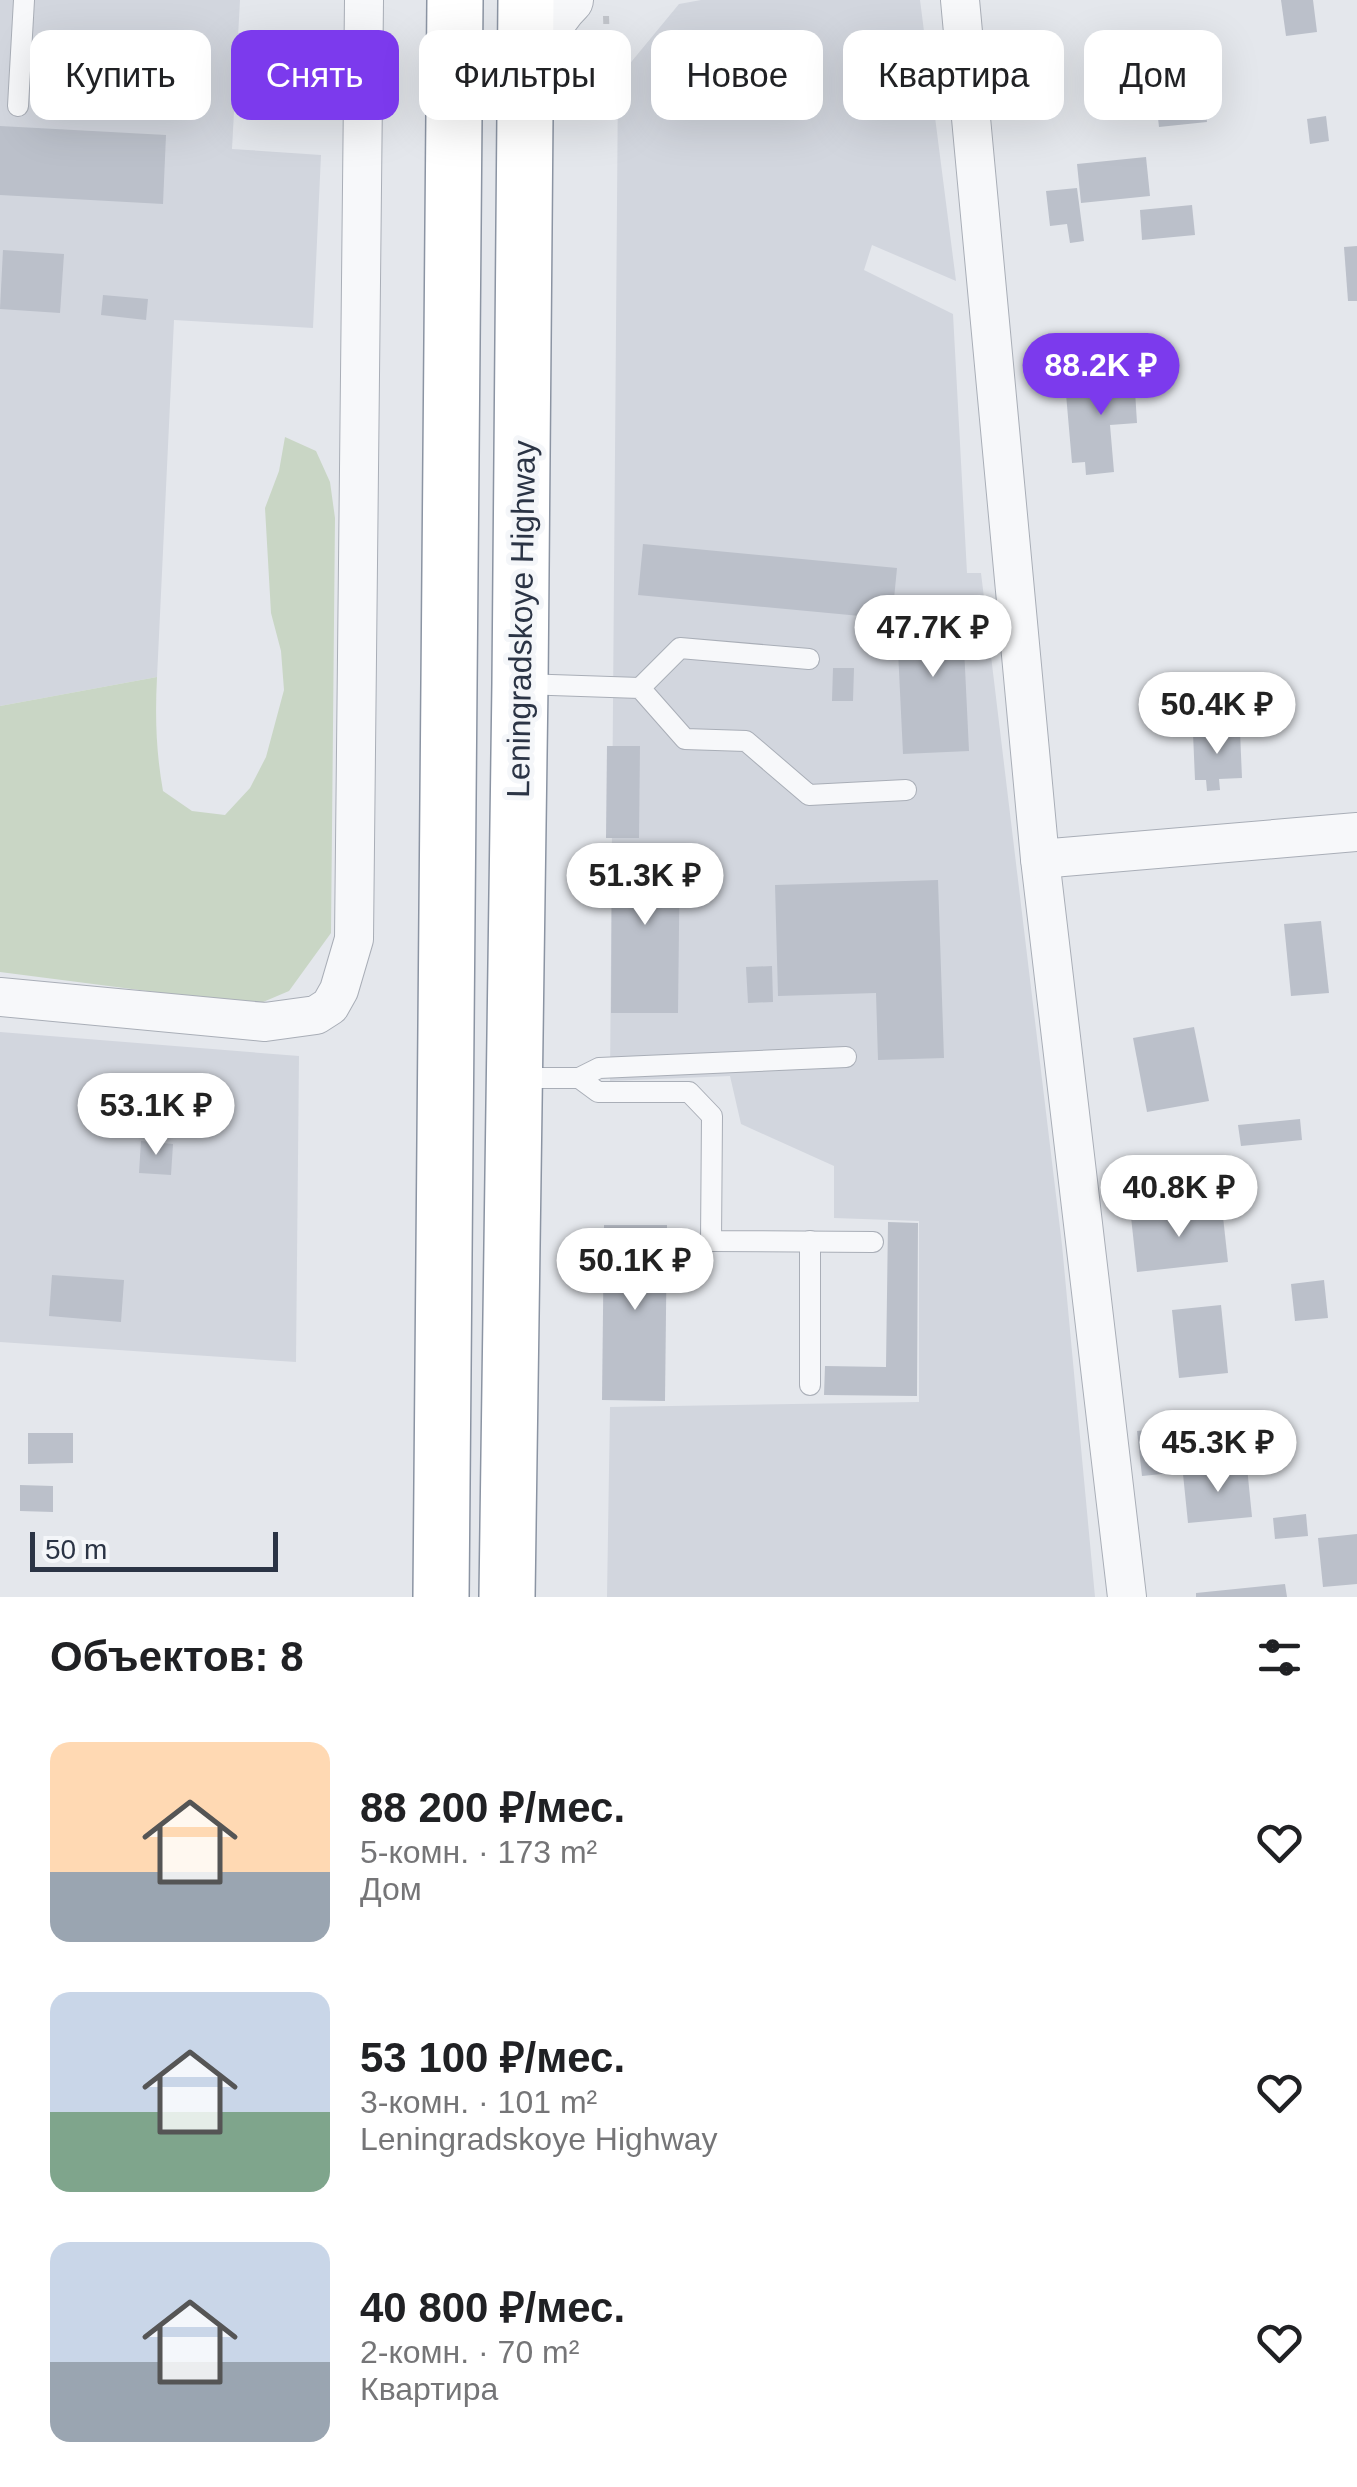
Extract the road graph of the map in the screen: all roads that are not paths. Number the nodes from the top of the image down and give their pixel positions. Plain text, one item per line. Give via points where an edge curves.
1 (24, 0) edge
2 (364, 0) edge
3 (456, 0) edge
4 (526, 0) edge
5 (569, 0) edge
6 (960, 0) edge
7 (526, 30) edge
8 (546, 30) edge
9 (18, 106) dead end
10 (525, 120) edge
11 (809, 659) dead end
12 (520, 684) junction
13 (640, 688) junction
14 (906, 790) dead end
15 (1357, 832) edge
16 (1040, 860) junction
17 (0, 998) edge
18 (846, 1057) dead end
19 (516, 1078) junction
20 (579, 1078) junction
21 (810, 1241) junction
22 (873, 1242) dead end
23 (810, 1385) dead end
24 (441, 1597) edge
25 (507, 1597) edge
26 (1127, 1597) edge

1 - 9 lane
2 - 17 street via 354,939 339,990 316,1015 265,1022
3 - 24 highway
4 - 7 highway, Leningradskoye Highway
5 - 8 street
6 - 16 street
10 - 12 highway, Leningradskoye Highway
11 - 13 lane via 680,648
12 - 13 lane
12 - 19 highway, Leningradskoye Highway
13 - 14 lane via 685,740 746,741 809,795
15 - 16 street
16 - 26 street
18 - 20 lane via 598,1068
19 - 20 lane
19 - 25 highway, Leningradskoye Highway
20 - 21 lane via 598,1092 689,1092 712,1116 712,1241
21 - 22 lane
21 - 23 lane

